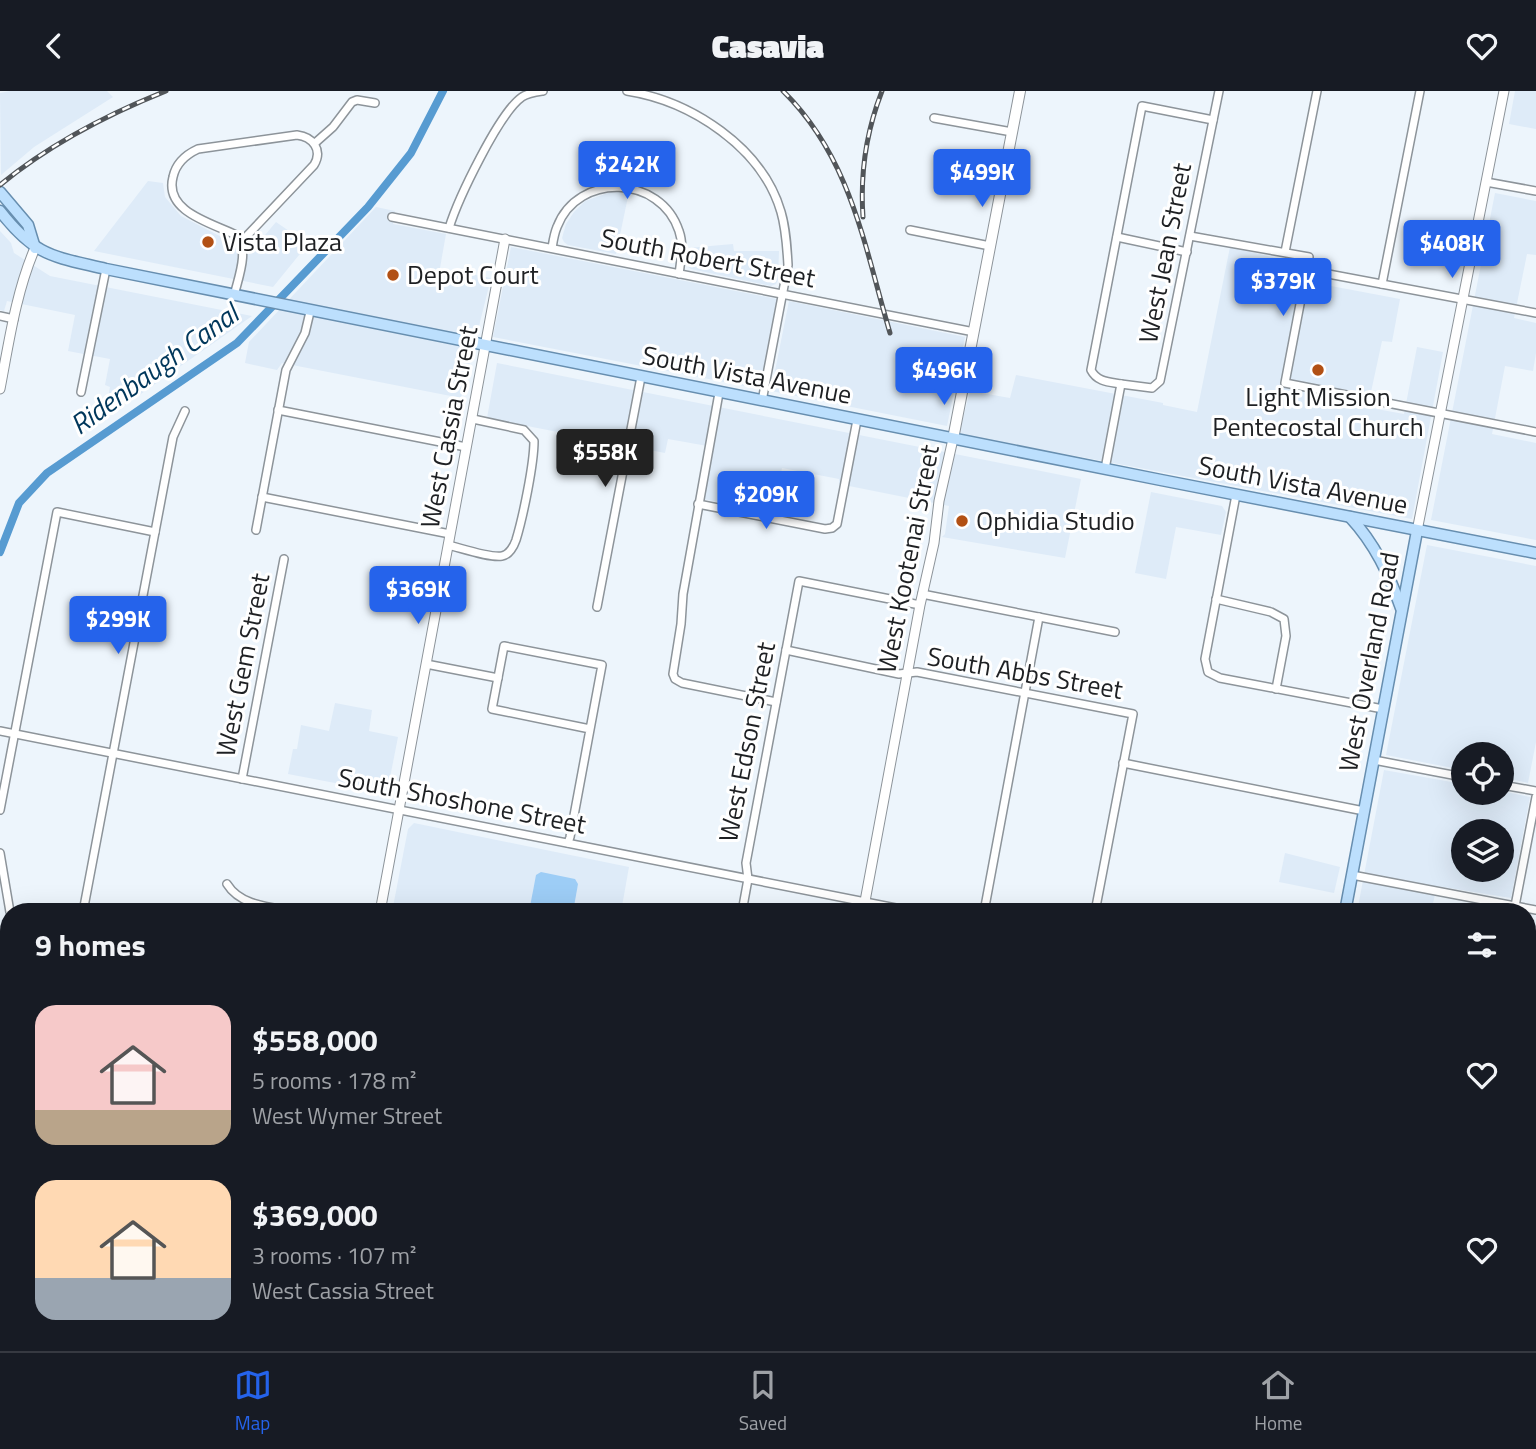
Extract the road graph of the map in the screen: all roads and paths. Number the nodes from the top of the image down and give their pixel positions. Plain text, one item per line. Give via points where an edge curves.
1 (543, 91) edge
2 (627, 91) edge
3 (1020, 91) edge
4 (1219, 91) edge
5 (1317, 91) edge
6 (1420, 91) edge
7 (1504, 91) edge
8 (375, 103) dead end
9 (934, 118) dead end
10 (1213, 120) junction
11 (1012, 132) junction
12 (315, 143) junction
13 (1486, 181) junction
14 (1536, 191) edge
15 (0, 192) edge
16 (0, 211) edge
17 (392, 217) dead end
18 (449, 228) junction
19 (910, 230) dead end
20 (1190, 236) junction
21 (1116, 237) junction
22 (505, 239) junction
23 (242, 240) junction
24 (990, 246) junction
25 (35, 248) junction
26 (552, 248) junction
27 (1187, 252) junction
28 (1284, 252) junction
29 (106, 269) junction
30 (1307, 270) junction
31 (679, 274) junction
32 (1382, 284) junction
33 (783, 295) junction
34 (234, 296) junction
35 (1463, 300) junction
36 (310, 312) junction
37 (1536, 313) edge
38 (0, 316) edge
39 (13, 319) junction
40 (974, 332) junction
41 (486, 346) junction
42 (641, 377) junction
43 (1121, 384) junction
44 (0, 389) edge
45 (81, 392) dead end
46 (719, 393) junction
47 (762, 401) junction
48 (278, 410) junction
49 (185, 411) dead end
50 (1440, 414) junction
51 (473, 419) junction
52 (857, 420) junction
53 (1536, 432) edge
54 (953, 439) junction
55 (466, 447) junction
56 (1105, 469) junction
57 (1236, 495) junction
58 (262, 497) junction
59 (698, 504) junction
60 (1350, 517) junction
61 (256, 530) dead end
62 (1417, 531) junction
63 (155, 532) junction
64 (450, 534) junction
65 (448, 545) junction
66 (1536, 553) edge
67 (284, 559) dead end
68 (922, 594) junction
69 (1216, 599) junction
70 (920, 605) junction
71 (597, 607) dead end
72 (1402, 611) junction
73 (1039, 617) junction
74 (1115, 632) dead end
75 (786, 650) junction
76 (426, 664) junction
77 (907, 674) junction
78 (498, 678) junction
79 (1276, 689) junction
80 (1024, 694) junction
81 (776, 702) junction
82 (1383, 709) junction
83 (590, 729) junction
84 (0, 731) edge
85 (14, 734) junction
86 (113, 754) junction
87 (1374, 760) junction
88 (1123, 763) junction
89 (1451, 775) edge
90 (242, 779) junction
91 (1514, 788) edge
92 (1536, 794) edge
93 (0, 810) edge
94 (398, 811) junction
95 (1364, 811) junction
96 (568, 843) junction
97 (0, 853) edge
98 (1352, 875) junction
99 (748, 879) junction
100 (227, 884) dead end
101 (8, 903) edge
102 (85, 903) edge
103 (255, 903) edge
104 (382, 903) edge
105 (744, 903) edge
106 (847, 903) edge
107 (865, 903) edge
108 (986, 903) edge
109 (1097, 903) edge
110 (1347, 903) edge
111 (1500, 903) edge
112 (1517, 903) edge

1 - 18 street via 524,95 510,108 456,205
2 - 33 street via 681,108 723,133 751,160 782,218 788,265
3 - 11 main road, West Kootenai Street
4 - 10 street, West Jean Street
5 - 28 street
6 - 32 street
7 - 13 street, West Overland Road
8 - 12 street via 352,102
9 - 11 street
10 - 20 street, West Jean Street
10 - 21 street via 1142,106
11 - 24 main road, West Kootenai Street
12 - 23 street via 314,165
12 - 23 street via 297,135 198,149 177,165 172,179 176,202
13 - 14 street
13 - 35 street, West Overland Road
15 - 25 main road via 28,225
16 - 25 main road, South Vista Avenue
17 - 18 street, South Robert Street
18 - 22 street, South Robert Street
19 - 24 street
20 - 27 street, West Jean Street
20 - 28 street
21 - 27 street
21 - 43 street via 1091,370 1100,380
22 - 26 street, South Robert Street
22 - 41 street, West Cassia Street
23 - 34 street
24 - 40 main road, West Kootenai Street
25 - 29 main road, South Vista Avenue
25 - 39 street
26 - 31 street, South Robert Street
26 - 31 street via 557,226 569,207 598,190 631,187 652,196 679,230 683,253
27 - 43 street, West Jean Street via 1160,381 1152,389
28 - 30 street via 1310,257
29 - 34 main road, South Vista Avenue
29 - 45 street
30 - 32 street
30 - 50 street via 1285,383
31 - 33 street, South Robert Street
32 - 35 street
33 - 40 street, South Robert Street
33 - 47 street
34 - 36 main road, South Vista Avenue
35 - 37 street
35 - 50 street, West Overland Road
36 - 41 main road, South Vista Avenue
36 - 48 street via 305,333 286,369
38 - 39 street
39 - 44 street
40 - 54 main road, West Kootenai Street
41 - 42 main road, South Vista Avenue
41 - 51 street, West Cassia Street
42 - 46 main road, South Vista Avenue
42 - 71 street
43 - 56 street
46 - 47 main road, South Vista Avenue
46 - 59 street
47 - 52 main road, South Vista Avenue
48 - 55 street
48 - 58 street
49 - 63 street via 173,437
50 - 53 street
50 - 62 street, West Overland Road
51 - 55 street, West Cassia Street
51 - 65 street via 524,430 534,441 523,507 515,542 503,556
52 - 54 main road, South Vista Avenue
52 - 59 street via 837,524 832,528
54 - 56 main road, South Vista Avenue
54 - 68 street, West Kootenai Street
55 - 64 street, West Cassia Street
56 - 57 main road, South Vista Avenue
57 - 60 main road, South Vista Avenue
57 - 69 street
58 - 61 street
58 - 64 street
59 - 81 street via 682,594 675,679
60 - 62 main road, South Vista Avenue
60 - 72 main road via 1380,555
62 - 66 main road, South Vista Avenue
62 - 72 main road, West Overland Road
63 - 85 street via 57,512
63 - 86 street
64 - 65 street, West Cassia Street
65 - 76 street, West Cassia Street
67 - 90 street, West Gem Street
68 - 70 street, West Kootenai Street
68 - 73 street
69 - 79 street via 1284,619 1286,636
69 - 79 street via 1205,659 1208,672
70 - 75 street, West Edson Street via 799,581
70 - 77 street, West Kootenai Street
72 - 82 main road, West Overland Road
73 - 74 street
73 - 80 street
75 - 77 street, South Abbs Street
75 - 81 street, West Edson Street
76 - 78 street
76 - 94 street, West Cassia Street
77 - 80 street, South Abbs Street
77 - 107 street, West Kootenai Street
78 - 83 street via 492,709
78 - 83 street via 504,646 602,665
79 - 82 street
80 - 88 street, South Abbs Street via 1133,714
80 - 108 street
81 - 99 street, West Edson Street via 746,863
82 - 87 main road, West Overland Road
83 - 96 street
84 - 85 street, South Shoshone Street
85 - 86 street, South Shoshone Street
85 - 93 street
86 - 90 street, South Shoshone Street
86 - 102 street
87 - 89 street
87 - 95 main road, West Overland Road
88 - 95 street
88 - 109 street
90 - 94 street, South Shoshone Street
91 - 92 street
92 - 112 street
94 - 96 street, South Shoshone Street
94 - 104 street, West Cassia Street
95 - 98 main road, West Overland Road
96 - 99 street, South Shoshone Street
97 - 101 street
98 - 110 main road, West Overland Road
98 - 111 street
99 - 105 street, West Edson Street
99 - 106 street, South Shoshone Street
100 - 103 street via 234,896

